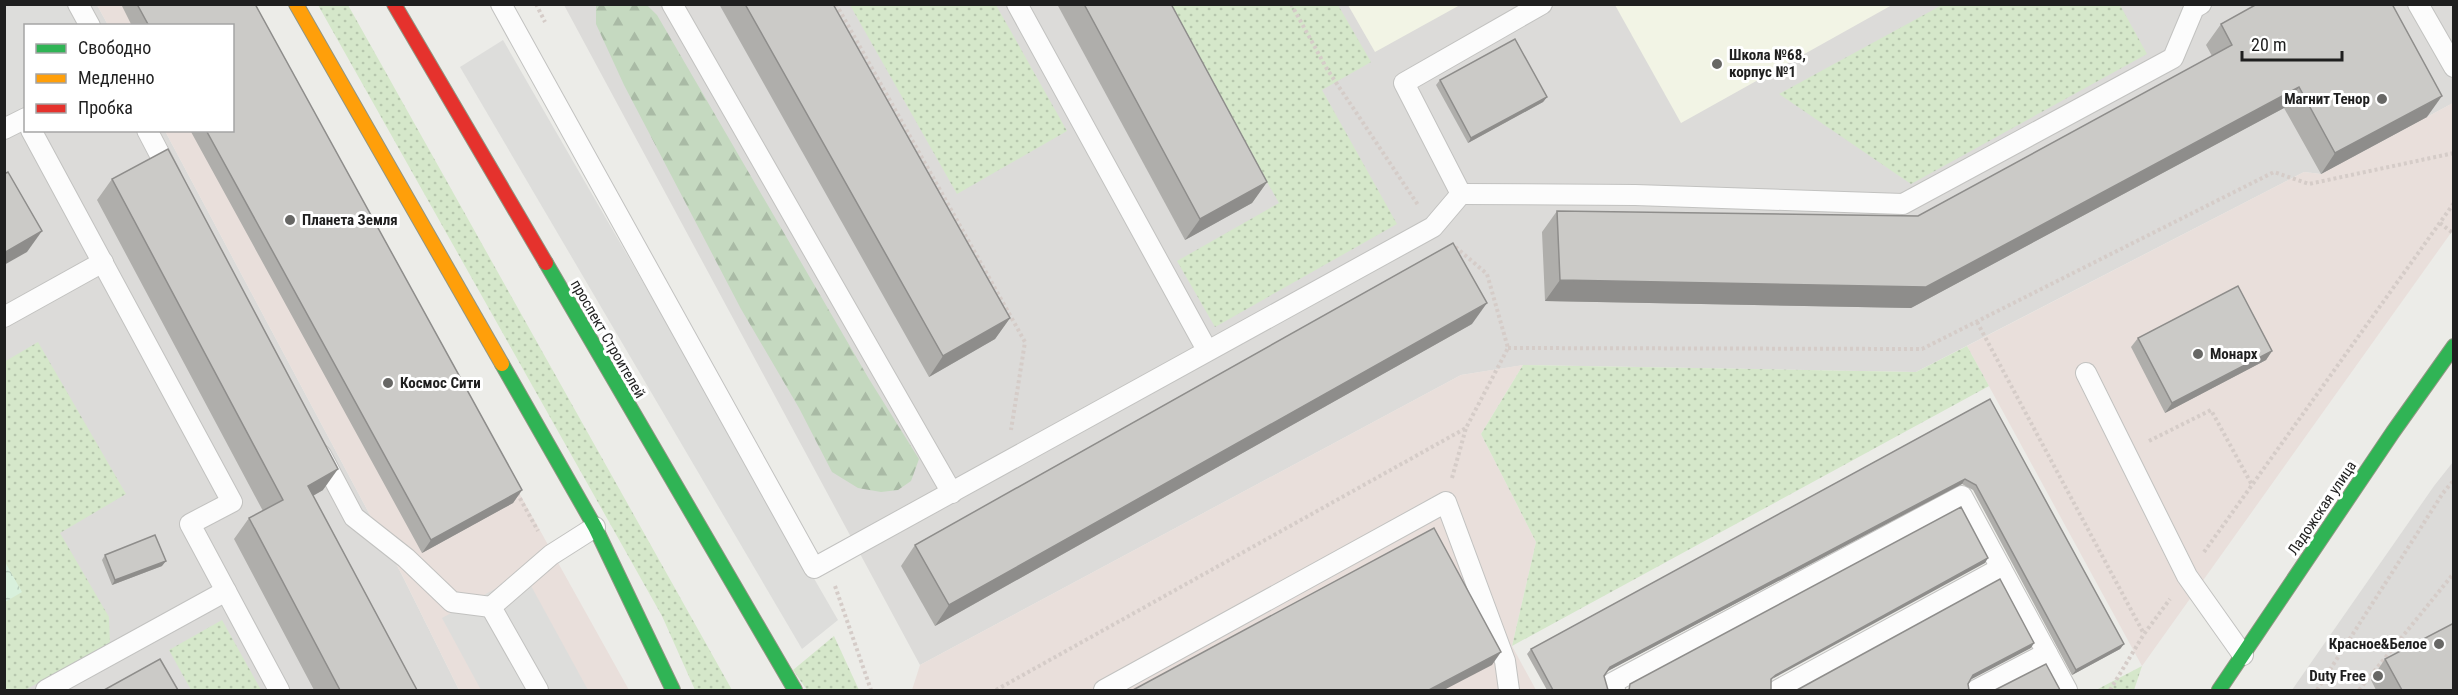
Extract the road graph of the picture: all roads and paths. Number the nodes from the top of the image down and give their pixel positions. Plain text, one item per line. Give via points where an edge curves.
1 (78, 4) edge
2 (296, 4) edge
3 (394, 4) edge
4 (501, 4) edge
5 (672, 4) edge
6 (836, 4) edge
7 (1017, 4) edge
8 (1291, 4) edge
9 (1542, 4) edge
10 (2418, 4) edge
11 (2196, 6) edge
12 (89, 24) edge
13 (2454, 67) edge
14 (24, 123) edge
15 (4, 129) edge
16 (32, 132) edge
17 (148, 132) edge
18 (2454, 153) edge
19 (180, 193) edge
20 (1461, 194) junction
21 (2454, 203) edge
22 (2440, 223) junction
23 (1433, 227) junction
24 (2454, 234) edge
25 (103, 262) junction
26 (4, 317) edge
27 (1977, 322) junction
28 (2454, 346) edge
29 (1508, 348) junction
30 (1207, 350) junction
31 (2086, 373) dead end
32 (1466, 428) junction
33 (309, 433) edge
34 (2126, 453) junction
35 (1005, 463) junction
36 (2454, 480) edge
37 (512, 484) edge
38 (2252, 485) junction
39 (952, 493) junction
40 (1446, 502) junction
41 (595, 527) junction
42 (551, 555) junction
43 (2001, 568) junction
44 (2454, 573) edge
45 (2187, 576) junction
46 (226, 591) junction
47 (491, 607) junction
48 (2144, 634) junction
49 (2047, 653) junction
50 (2243, 655) junction
51 (46, 690) edge
52 (279, 690) edge
53 (538, 690) edge
54 (673, 690) edge
55 (795, 690) edge
56 (996, 690) edge
57 (1104, 690) edge
58 (1509, 690) edge
59 (1615, 690) edge
60 (1778, 690) edge
61 (1976, 690) edge
62 (2067, 690) edge
63 (2110, 690) edge
64 (2219, 690) edge
65 (2317, 690) edge
66 (2359, 690) edge

1 - 12 lane
2 - 41 main road
3 - 55 main road, проспект Строителей
4 - 39 lane via 814,568
5 - 39 lane
6 - 35 path via 1025,342
7 - 30 lane
8 - 23 path via 1327,69
9 - 20 lane via 1404,82
10 - 13 lane
11 - 20 lane via 2173,58 1903,204
14 - 15 lane
16 - 25 lane
17 - 19 lane
18 - 27 path via 2309,184 2274,172
20 - 23 lane
21 - 22 path
22 - 24 path
22 - 38 path
23 - 29 path via 1487,274
23 - 30 lane
25 - 26 lane
25 - 46 lane via 232,502 190,524
27 - 29 path via 1922,349
27 - 48 path
28 - 50 main road, Ладожская улица
29 - 32 path
30 - 35 lane
31 - 34 lane
32 - 40 path
32 - 56 path
33 - 47 lane via 354,517 406,558 452,602
34 - 38 path via 2211,410
34 - 45 lane
35 - 39 lane
36 - 65 path
37 - 42 path
38 - 45 path
40 - 57 lane
40 - 58 lane via 1504,661
41 - 42 lane
41 - 54 main road
42 - 47 lane
43 - 49 lane
43 - 59 lane via 1962,496 1612,683
43 - 60 lane
44 - 66 path
45 - 48 path
45 - 50 lane
46 - 51 lane
46 - 52 lane
47 - 53 lane
48 - 63 path
49 - 61 lane
49 - 62 lane
50 - 64 main road, Ладожская улица

